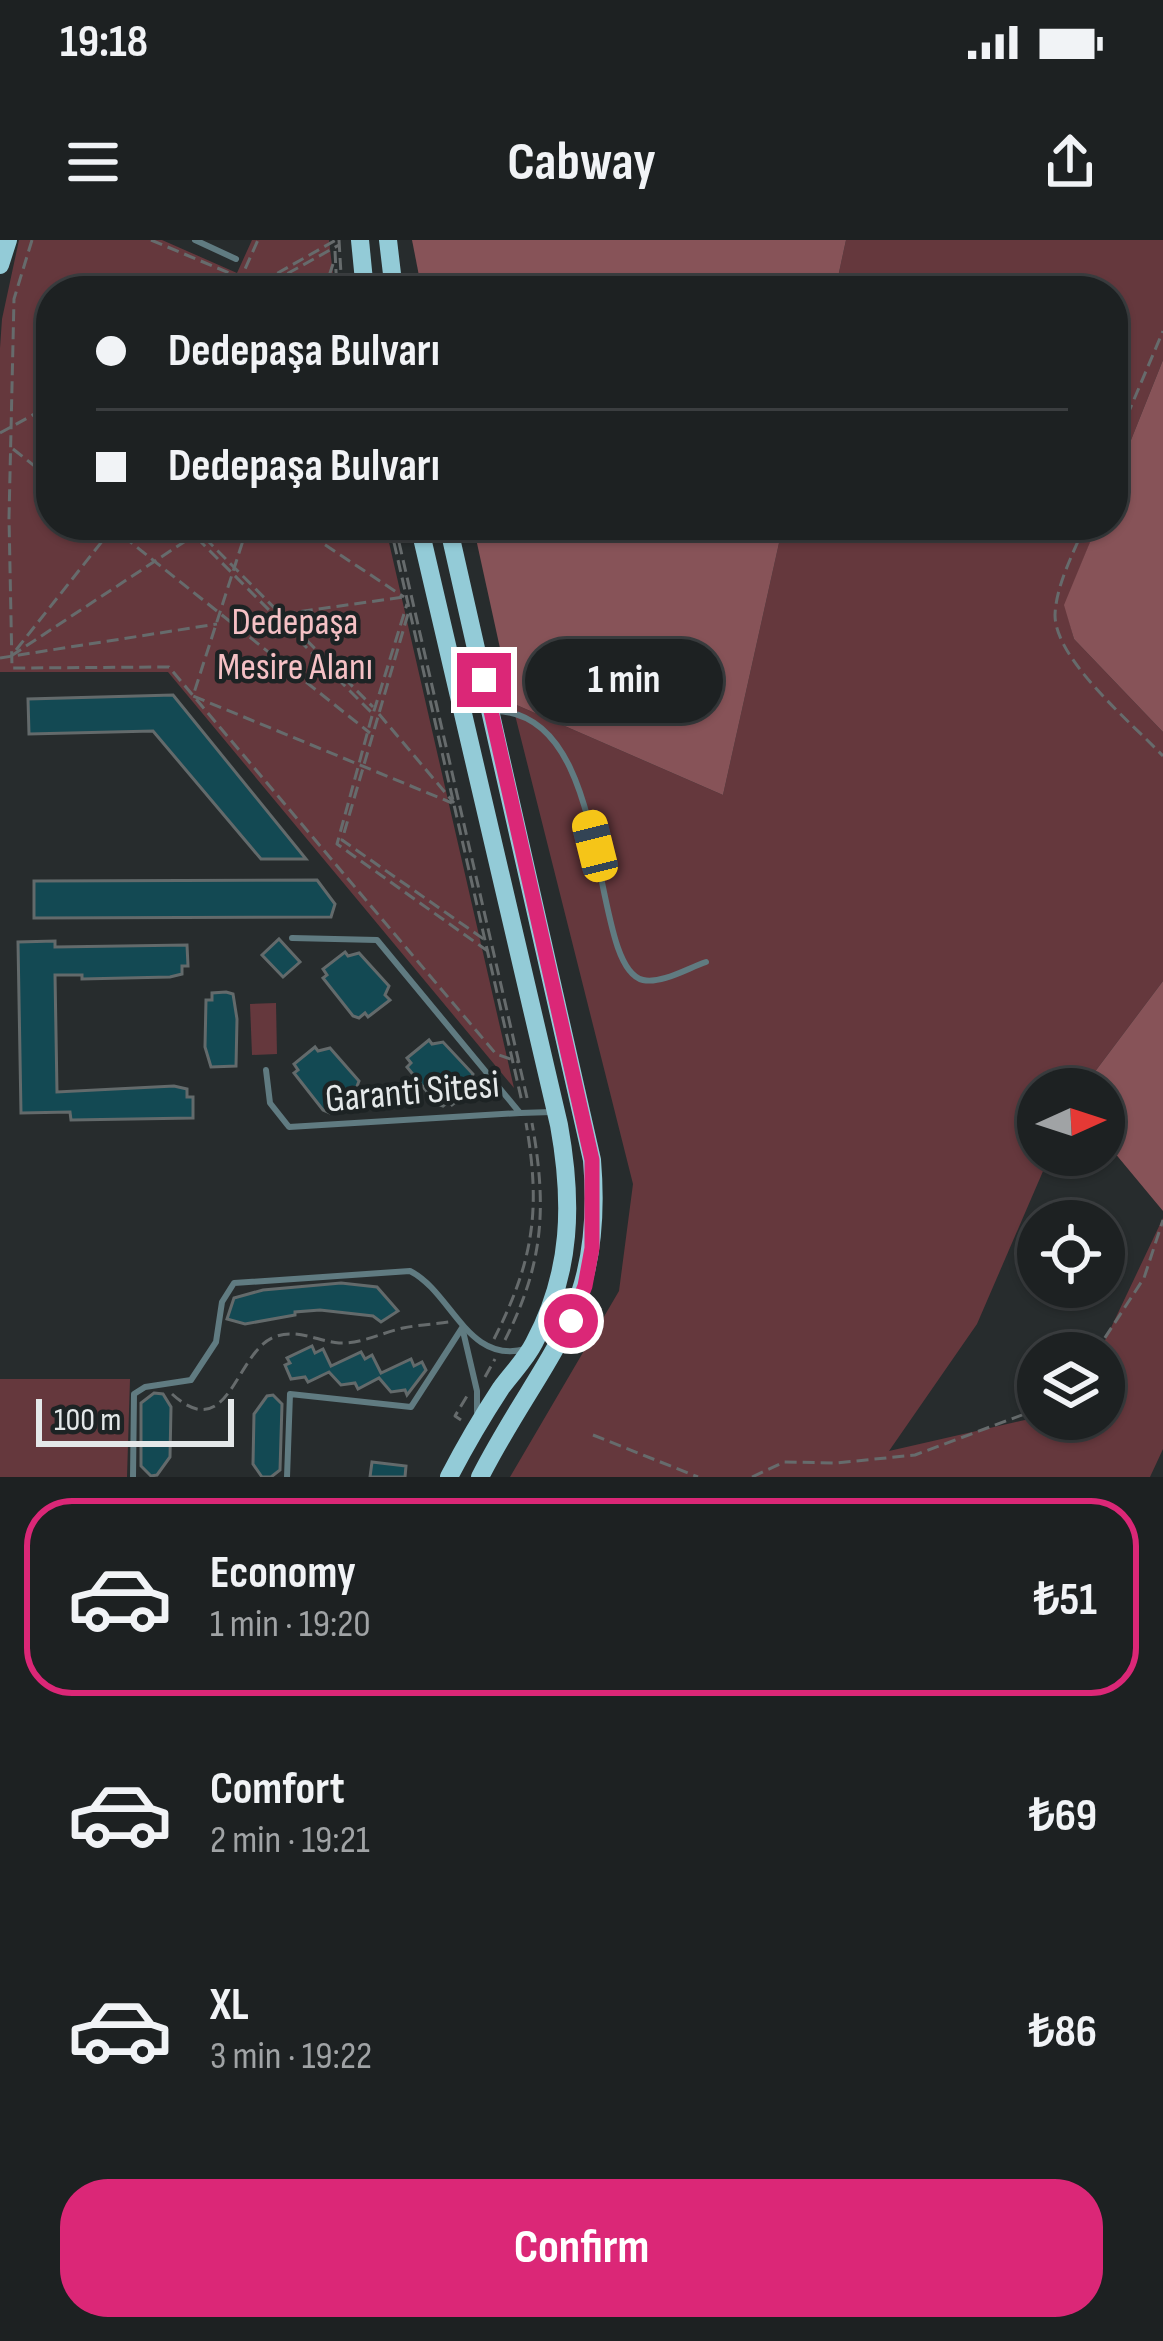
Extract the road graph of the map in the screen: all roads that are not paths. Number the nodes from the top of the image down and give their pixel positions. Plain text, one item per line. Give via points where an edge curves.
1 (8, 240) edge
2 (195, 240) edge
3 (360, 240) edge
4 (388, 240) edge
5 (236, 260) dead end
6 (0, 265) edge
7 (364, 276) edge
8 (392, 276) edge
9 (423, 540) edge
10 (452, 540) edge
11 (492, 711) junction
12 (292, 938) dead end
13 (706, 962) dead end
14 (266, 1070) dead end
15 (556, 1112) junction
16 (525, 1113) junction
17 (459, 1324) junction
18 (532, 1347) junction
19 (470, 1421) junction
20 (134, 1477) edge
21 (287, 1477) edge
22 (449, 1477) edge
23 (480, 1477) edge

1 - 6 main road
2 - 5 lane
3 - 7 main road
4 - 8 main road
9 - 15 main road
10 - 11 main road
11 - 13 lane via 527,716 556,744 586,810 629,971 652,980
11 - 23 main road via 592,1160 595,1217 571,1321
12 - 16 lane, Garanti Sitesi via 376,940
14 - 16 lane, Garanti Sitesi via 270,1103 289,1127
15 - 16 lane
15 - 18 main road via 570,1213 566,1258
17 - 18 lane via 490,1347
17 - 19 lane via 476,1387
17 - 20 lane via 410,1271 234,1283 216,1342 191,1380 134,1394
17 - 21 lane via 411,1408 290,1394
18 - 19 main road
19 - 22 main road

